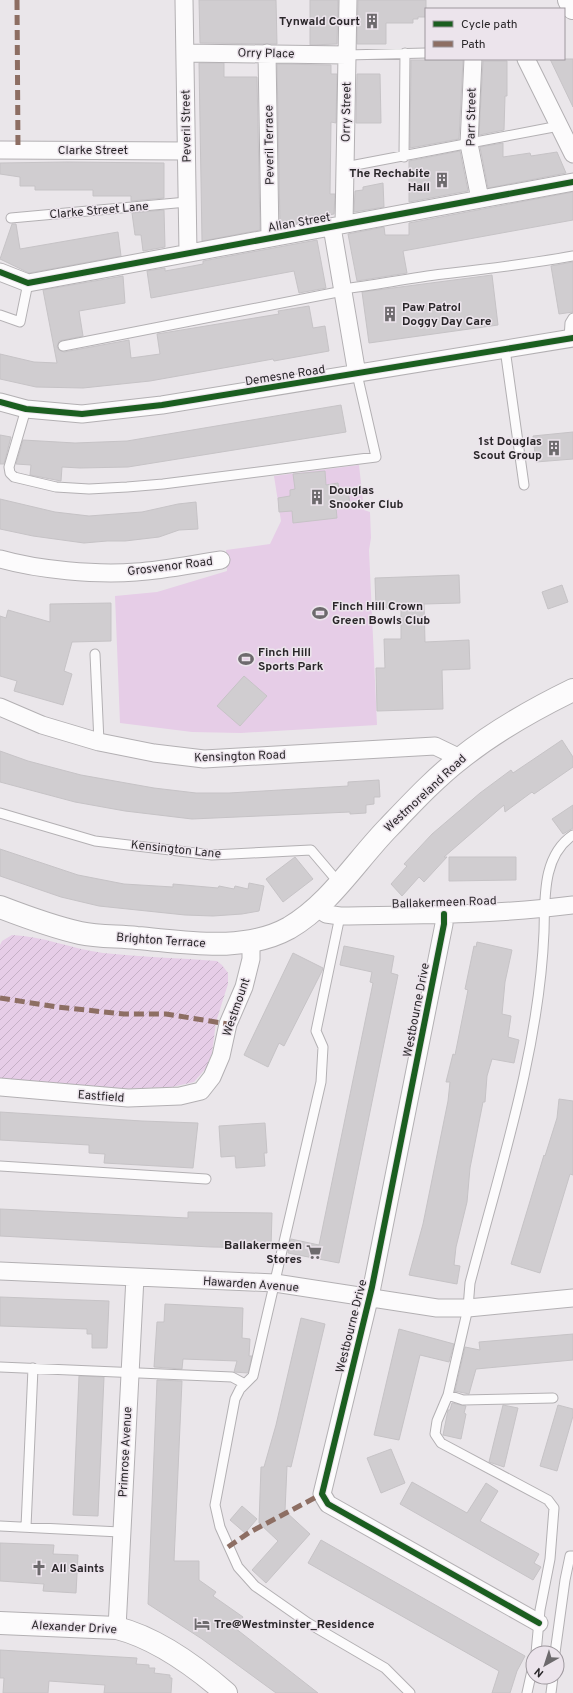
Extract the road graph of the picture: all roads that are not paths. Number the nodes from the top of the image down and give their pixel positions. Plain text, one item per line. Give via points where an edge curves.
1 (184, 0) edge
2 (348, 0) edge
3 (569, 0) edge
4 (573, 8) edge
5 (185, 53) junction
6 (267, 53) junction
7 (405, 53) junction
8 (425, 53) edge
9 (347, 54) junction
10 (473, 60) edge
11 (526, 60) edge
12 (559, 126) junction
13 (469, 144) junction
14 (0, 150) edge
15 (186, 151) junction
16 (573, 154) edge
17 (404, 157) junction
18 (345, 167) junction
19 (573, 182) edge
20 (480, 199) junction
21 (187, 202) junction
22 (11, 218) dead end
23 (338, 226) junction
24 (270, 238) junction
25 (188, 252) junction
26 (573, 256) edge
27 (0, 272) edge
28 (28, 283) junction
29 (343, 290) junction
30 (0, 315) edge
31 (573, 318) edge
32 (571, 339) edge
33 (63, 346) dead end
34 (505, 349) junction
35 (357, 374) junction
36 (0, 402) edge
37 (26, 409) junction
38 (524, 485) dead end
39 (0, 559) edge
40 (221, 560) dead end
41 (95, 654) dead end
42 (573, 690) edge
43 (0, 707) edge
44 (99, 742) junction
45 (460, 758) junction
46 (0, 813) edge
47 (573, 835) edge
48 (339, 884) junction
49 (573, 905) edge
50 (0, 907) edge
51 (318, 908) junction
52 (545, 909) junction
53 (444, 914) junction
54 (340, 916) junction
55 (251, 941) junction
56 (0, 1087) edge
57 (201, 1091) joint
58 (0, 1166) edge
59 (206, 1179) dead end
60 (0, 1271) edge
61 (135, 1277) junction
62 (275, 1283) junction
63 (369, 1298) junction
64 (573, 1298) edge
65 (468, 1308) junction
66 (0, 1367) edge
67 (33, 1368) junction
68 (129, 1373) junction
69 (245, 1384) junction
70 (448, 1395) junction
71 (553, 1398) dead end
72 (0, 1526) edge
73 (26, 1527) junction
74 (120, 1532) junction
75 (573, 1556) edge
76 (0, 1623) edge
77 (538, 1623) junction
78 (117, 1628) junction
79 (537, 1645) edge
80 (556, 1645) edge
81 (226, 1693) edge
82 (410, 1693) edge

1 - 5 street, Peveril Street
2 - 9 street, Orry Street
3 - 4 main road
5 - 6 street, Orry Place
5 - 15 street, Peveril Street
6 - 9 street, Orry Place
6 - 24 street, Peveril Terrace
7 - 8 lane
7 - 9 lane
7 - 17 lane
9 - 18 street, Orry Street
10 - 13 street, Parr Street
11 - 12 street
12 - 13 lane
12 - 16 street
13 - 17 lane
13 - 20 street, Parr Street
14 - 15 street, Clarke Street
15 - 21 street, Peveril Street
17 - 18 lane
18 - 23 street, Orry Street
19 - 20 street, Allan Street
20 - 23 street, Allan Street
21 - 22 lane, Clarke Street Lane
21 - 25 street, Peveril Street
23 - 24 street, Allan Street
23 - 29 street, Orry Street
24 - 25 street, Allan Street
25 - 28 street, Allan Street
26 - 29 lane
27 - 28 street
28 - 30 lane via 20,322
29 - 33 lane
29 - 35 street, Orry Street
31 - 32 lane via 570,323
32 - 34 street, Demesne Road
34 - 35 street, Demesne Road
34 - 38 lane
35 - 37 street, Demesne Road via 162,405 82,414
35 - 37 lane via 376,457 163,484 89,489 56,487 14,476 10,473 10,467
36 - 37 street, Demesne Road
39 - 40 street, Grosvenor Road via 76,572 136,572
41 - 44 lane
42 - 45 main road, Westmoreland Road via 498,732
43 - 44 street, Kensington Road via 42,725
44 - 45 street, Kensington Road via 154,753 204,759 435,746
45 - 48 main road, Westmoreland Road via 388,828
46 - 48 lane, Kensington Lane via 95,840 212,855 311,850
47 - 52 lane via 558,848 548,871
48 - 51 main road, Westmoreland Road
49 - 52 street, Ballakermeen Road
50 - 55 main road, Brighton Terrace via 36,921 82,933 201,944
51 - 54 street, Ballakermeen Road via 326,914
51 - 55 main road, Brighton Terrace via 288,928
52 - 53 street, Ballakermeen Road
52 - 65 lane via 543,959 534,1020 520,1092 470,1283
53 - 54 street, Ballakermeen Road
53 - 63 street, Westbourne Drive
54 - 62 lane via 316,1031 323,1047 321,1082
55 - 57 street, Westmount via 251,959 244,987 228,1024 221,1056 212,1077
56 - 57 street, Eastfield via 128,1098 180,1096
58 - 59 lane
60 - 61 street, Hawarden Avenue
61 - 62 street, Hawarden Avenue
61 - 68 street, Primrose Avenue
62 - 63 street, Hawarden Avenue
62 - 69 lane via 253,1376
63 - 65 street, Hawarden Avenue via 437,1308
63 - 77 street, Westbourne Drive via 322,1494 328,1504
64 - 65 street, Hawarden Avenue
65 - 70 lane
66 - 67 lane
67 - 68 lane
67 - 73 lane
68 - 69 lane via 232,1377
68 - 74 street, Primrose Avenue
69 - 82 lane via 236,1399 215,1505 220,1527 238,1567 255,1586 308,1623 385,1668
70 - 71 lane via 463,1400
70 - 77 lane via 437,1421 435,1434 441,1443 548,1500 554,1508 550,1559
72 - 73 lane
73 - 74 lane
74 - 78 street, Primrose Avenue
75 - 80 lane via 570,1556 565,1580
76 - 78 main road, Alexander Drive
77 - 79 lane
78 - 81 main road, Alexander Drive via 144,1637

